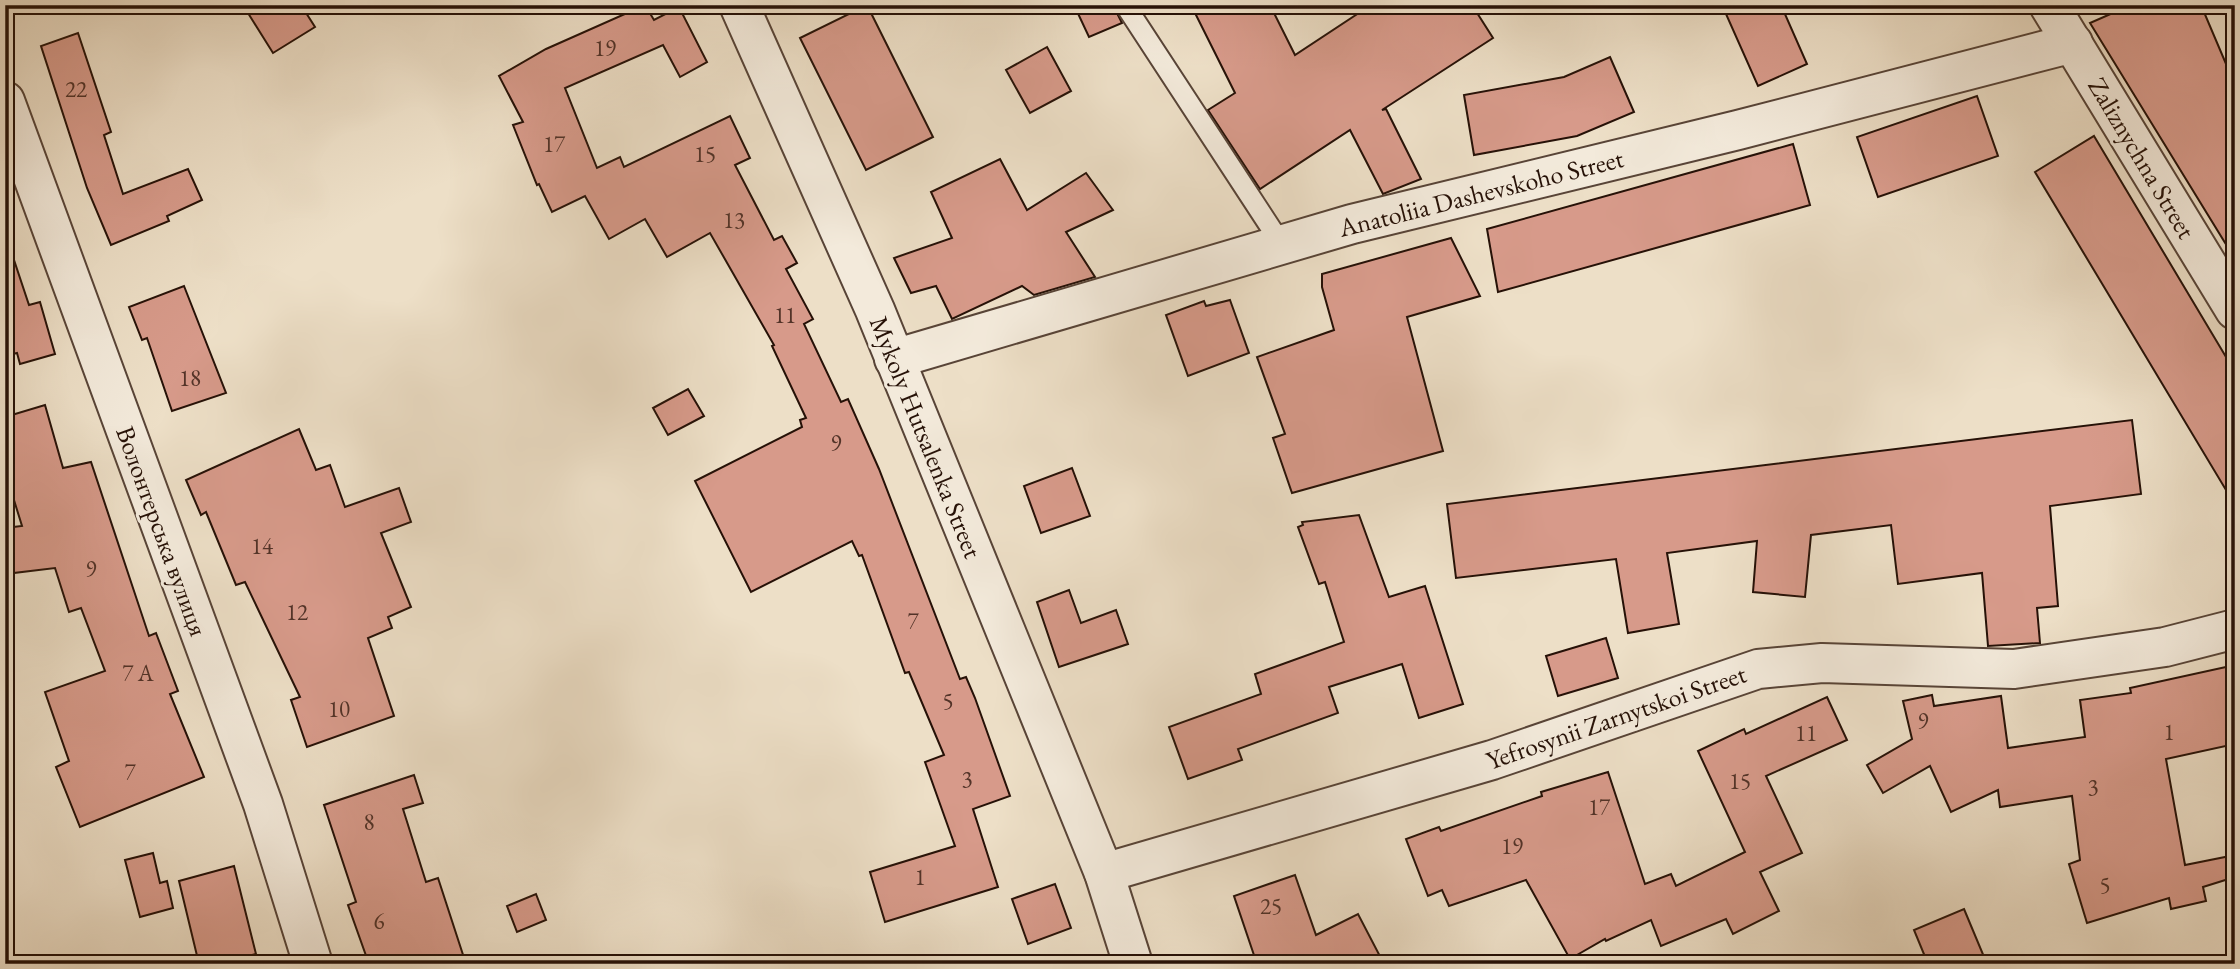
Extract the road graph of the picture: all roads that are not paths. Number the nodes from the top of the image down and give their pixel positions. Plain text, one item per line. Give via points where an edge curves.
1 (738, 5) edge
2 (1125, 5) edge
3 (2049, 5) edge
4 (2073, 43) junction
5 (5, 101) edge
6 (1282, 245) junction
7 (2235, 310) edge
8 (894, 359) junction
9 (2235, 629) edge
10 (1104, 873) junction
11 (313, 964) edge
12 (1133, 964) edge

1 - 8 street, Mykoly Hutsalenka Street
2 - 6 lane
3 - 4 street, Zaliznychna Street
4 - 6 street, Anatoliia Dashevskoho Street
4 - 7 street, Zaliznychna Street
5 - 11 street, Волонтерська вулиця via 263,804
6 - 8 street, Anatoliia Dashevskoho Street
8 - 10 street, Mykoly Hutsalenka Street
9 - 10 street, Yefrosynii Zarnytskoi Street via 2089,661 2014,669 1822,663 1758,669 1492,760
10 - 12 street

